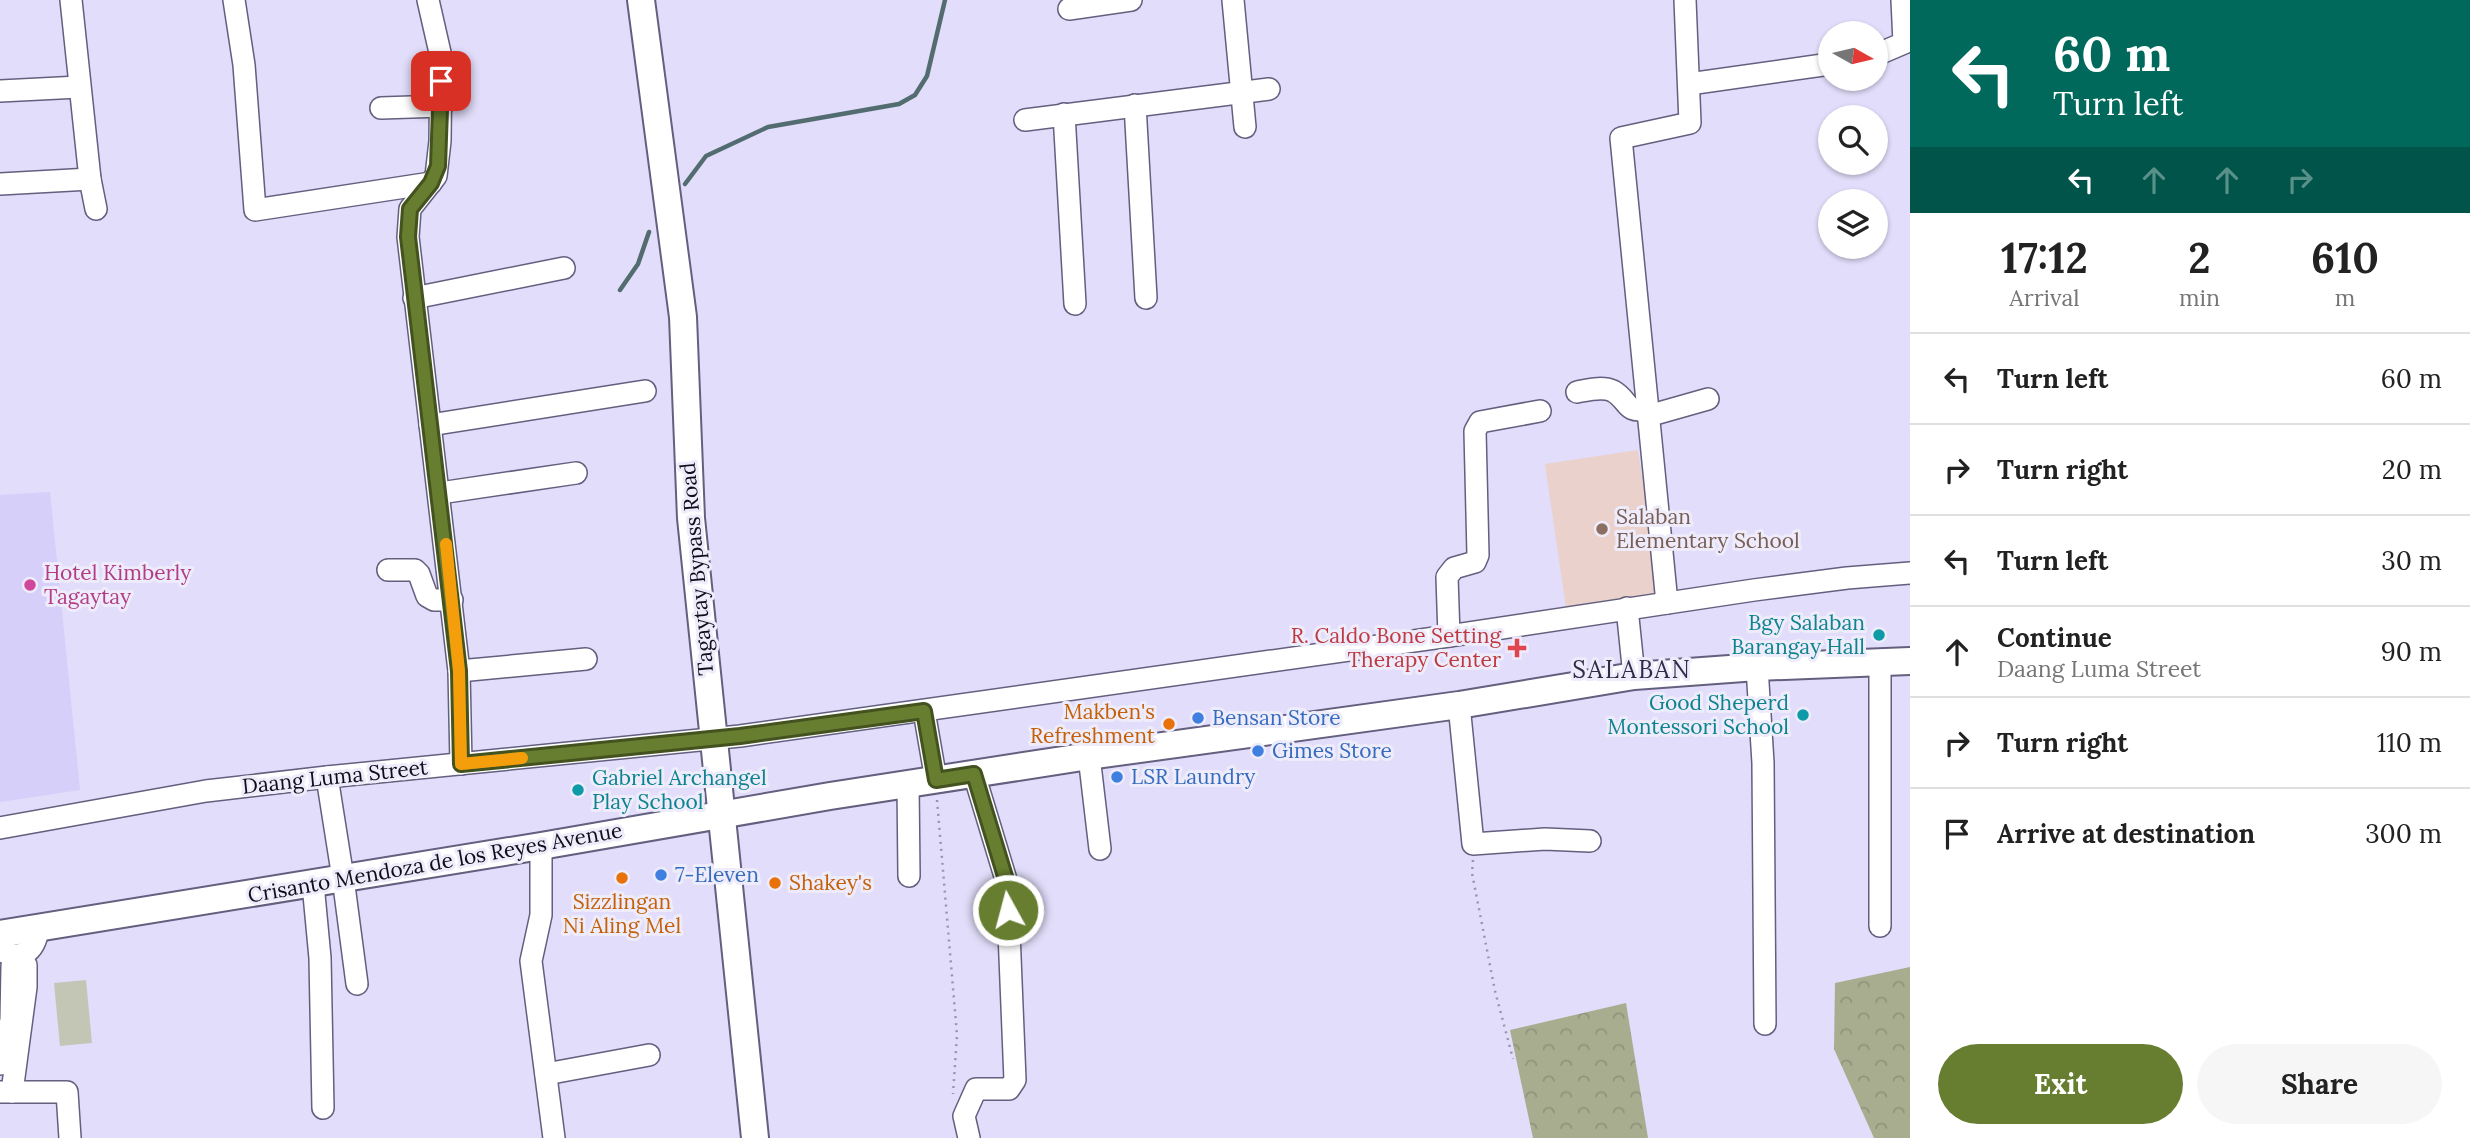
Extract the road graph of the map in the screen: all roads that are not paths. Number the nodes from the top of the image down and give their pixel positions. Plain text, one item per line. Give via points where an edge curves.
1 (71, 0) edge
2 (234, 0) edge
3 (428, 0) edge
4 (641, 0) edge
5 (1131, 0) edge
6 (1233, 0) edge
7 (1685, 0) edge
8 (1902, 0) edge
9 (1069, 9) dead end
10 (1907, 42) edge
11 (1888, 50) edge
12 (1818, 66) edge
13 (1689, 84) junction
14 (79, 87) junction
15 (1269, 89) dead end
16 (0, 91) edge
17 (1241, 91) junction
18 (1135, 105) junction
19 (442, 106) junction
20 (382, 108) dead end
21 (1064, 114) junction
22 (1025, 120) dead end
23 (1245, 127) dead end
24 (90, 179) junction
25 (431, 183) junction
26 (0, 184) edge
27 (96, 209) dead end
28 (565, 268) dead end
29 (414, 298) junction
30 (1146, 298) dead end
31 (1075, 304) dead end
32 (645, 391) dead end
33 (1577, 392) dead end
34 (1708, 400) dead end
35 (1540, 411) dead end
36 (1647, 412) junction
37 (430, 425) junction
38 (576, 473) dead end
39 (440, 493) junction
40 (388, 570) dead end
41 (1910, 573) edge
42 (452, 600) junction
43 (1667, 603) junction
44 (1627, 608) junction
45 (1449, 636) junction
46 (586, 659) dead end
47 (1910, 661) edge
48 (1880, 662) junction
49 (1757, 667) junction
50 (459, 671) junction
51 (1634, 676) junction
52 (1459, 705) junction
53 (924, 711) junction
54 (713, 739) junction
55 (1089, 756) junction
56 (461, 764) junction
57 (974, 774) junction
58 (327, 777) junction
59 (936, 780) junction
60 (908, 784) junction
61 (720, 814) junction
62 (0, 828) edge
63 (1590, 841) dead end
64 (541, 846) junction
65 (1100, 849) dead end
66 (909, 876) dead end
67 (343, 878) junction
68 (313, 884) junction
69 (1880, 926) dead end
70 (38, 929) junction
71 (0, 934) edge
72 (9, 952) edge
73 (356, 984) dead end
74 (1765, 1024) dead end
75 (649, 1055) dead end
76 (0, 1064) edge
77 (546, 1074) junction
78 (6, 1092) edge
79 (323, 1108) dead end
80 (69, 1138) edge
81 (554, 1138) edge
82 (755, 1138) edge
83 (969, 1138) edge

1 - 14 street
2 - 25 street via 255,210
3 - 19 street via 441,57
4 - 54 main road, Tagaytay Bypass Road via 683,317 691,518
5 - 9 street
6 - 17 street
7 - 13 street
8 - 10 street
10 - 11 street
12 - 13 street
13 - 36 street via 1690,123 1621,138
14 - 16 street
14 - 24 street
15 - 17 street
17 - 18 street
17 - 23 street
18 - 21 street
18 - 30 street
19 - 20 street
19 - 25 street via 438,166
21 - 22 street
21 - 31 street
24 - 26 street
24 - 27 street
25 - 29 street via 412,203 408,218
28 - 29 street
29 - 37 street
32 - 37 street
33 - 36 street via 1605,389 1631,409
34 - 36 street
35 - 45 street via 1477,425 1478,555 1475,562 1454,568 1447,577
36 - 43 street
37 - 39 street
38 - 39 street
39 - 42 street
40 - 42 street via 415,570 427,596
41 - 43 street, Daang Luma Street
42 - 50 street
43 - 44 street, Daang Luma Street
44 - 45 street, Daang Luma Street
44 - 51 street
45 - 53 street, Daang Luma Street
46 - 50 street
47 - 48 main road, Crisanto Mendoza de los Reyes Avenue
48 - 49 main road, Crisanto Mendoza de los Reyes Avenue
48 - 69 street
49 - 51 main road, Crisanto Mendoza de los Reyes Avenue
49 - 74 street via 1763,763
50 - 56 street
51 - 52 main road, Crisanto Mendoza de los Reyes Avenue
52 - 55 main road, Crisanto Mendoza de los Reyes Avenue
52 - 63 street via 1473,844
53 - 54 street, Daang Luma Street
53 - 59 street
54 - 56 street, Daang Luma Street
54 - 61 main road, Tagaytay Bypass Road
55 - 57 main road, Crisanto Mendoza de los Reyes Avenue
55 - 65 street
56 - 58 street, Daang Luma Street
57 - 59 main road, Crisanto Mendoza de los Reyes Avenue
57 - 83 street via 1007,883 1015,1080 1009,1089 976,1088 964,1116
58 - 62 street, Daang Luma Street via 206,792
58 - 67 street
59 - 60 main road, Crisanto Mendoza de los Reyes Avenue
60 - 61 main road, Crisanto Mendoza de los Reyes Avenue
60 - 66 street
61 - 64 main road, Crisanto Mendoza de los Reyes Avenue
61 - 82 main road, Tagaytay Bypass Road
64 - 67 main road, Crisanto Mendoza de los Reyes Avenue
64 - 77 street via 541,915 531,961
67 - 68 main road, Crisanto Mendoza de los Reyes Avenue
67 - 73 street
68 - 70 main road, Crisanto Mendoza de los Reyes Avenue
68 - 79 street via 320,958
70 - 71 main road, Crisanto Mendoza de los Reyes Avenue
70 - 72 street via 34,947
72 - 76 street via 11,1020
72 - 78 street via 26,965 26,987
75 - 77 street
77 - 81 street
78 - 80 street via 67,1092

